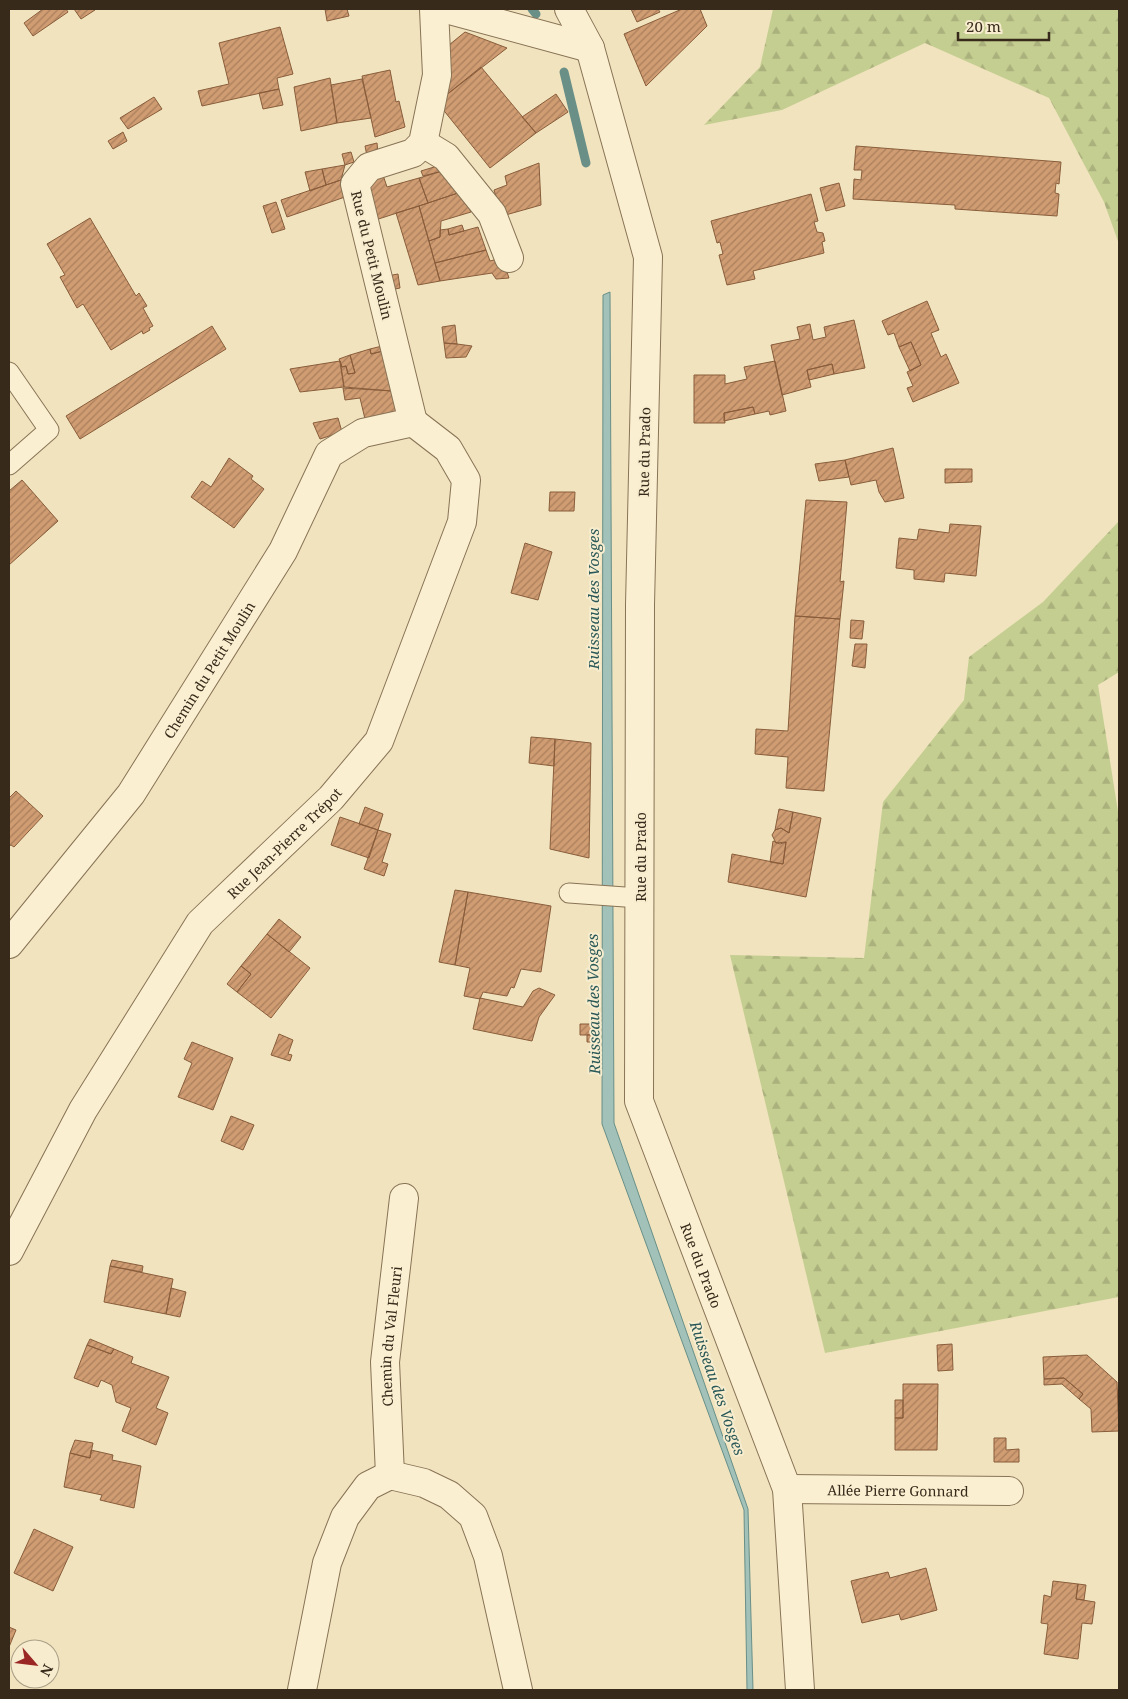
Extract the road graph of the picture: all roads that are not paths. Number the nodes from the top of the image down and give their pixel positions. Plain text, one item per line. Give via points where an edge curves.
1 (434, 9) edge
2 (446, 9) edge
3 (569, 9) edge
4 (590, 48) junction
5 (424, 143) junction
6 (510, 258) dead end
7 (9, 372) edge
8 (413, 422) junction
9 (9, 465) edge
10 (568, 893) dead end
11 (639, 898) junction
12 (9, 944) edge
13 (404, 1198) dead end
14 (9, 1251) edge
15 (390, 1475) junction
16 (787, 1488) junction
17 (1009, 1491) dead end
18 (302, 1690) edge
19 (518, 1690) edge
20 (800, 1690) edge

1 - 5 street via 437,75
2 - 4 street
3 - 4 street, Rue du Prado
4 - 11 street, Rue du Prado via 648,258 640,605
5 - 6 street via 446,157 492,214
5 - 8 street, Rue du Petit Moulin via 413,153 369,167 355,184
7 - 9 lane via 49,430
8 - 12 street, Chemin du Petit Moulin via 363,433 329,454 283,551 131,794
8 - 14 street, Rue Jean-Pierre Trépot via 448,449 466,480 462,522 379,741 331,798 200,923 83,1110
10 - 11 lane
11 - 16 street, Rue du Prado via 639,1100
13 - 15 street, Chemin du Val Fleuri via 385,1362
15 - 18 street via 368,1486 345,1517 327,1563
15 - 19 street via 424,1482 449,1495 473,1516 488,1556
16 - 17 street, Allée Pierre Gonnard
16 - 20 street, Rue du Prado

